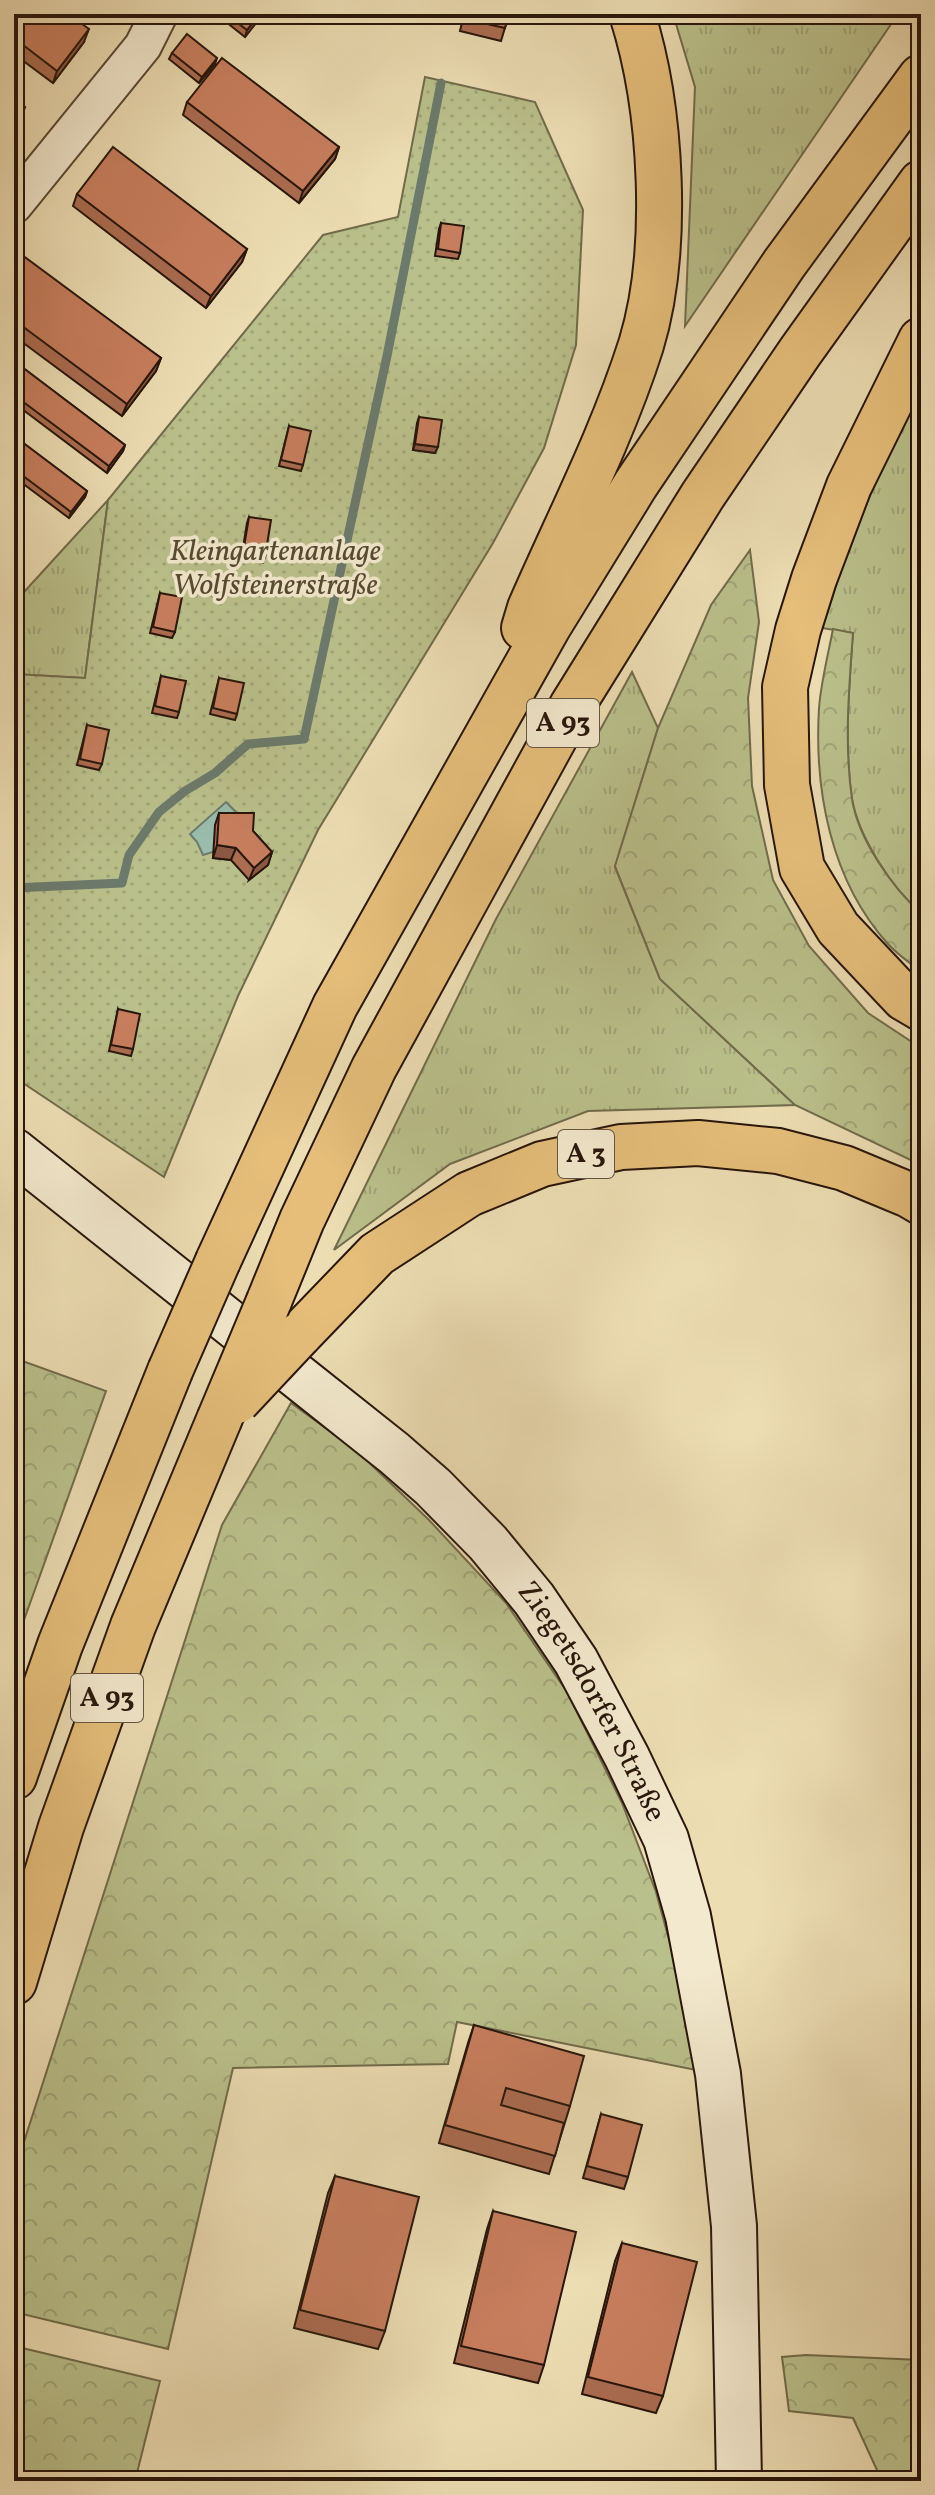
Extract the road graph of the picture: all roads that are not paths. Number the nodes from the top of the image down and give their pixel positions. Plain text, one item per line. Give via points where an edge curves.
1 (159, 14) edge
2 (632, 14) edge
3 (921, 77) edge
4 (921, 183) edge
5 (14, 205) edge
6 (921, 340) edge
7 (505, 701) junction
8 (921, 1008) edge
9 (14, 1151) edge
10 (921, 1202) edge
11 (219, 1420) junction
12 (14, 1777) edge
13 (14, 1982) edge
14 (739, 2481) edge

1 - 5 street via 143,46
2 - 7 highway, A 93 via 651,92 657,154 659,214 652,290 642,342 608,437 530,608
3 - 7 highway, A 93 via 784,264 644,471
4 - 11 highway, A 93, bridge via 703,495 572,706 374,1068 302,1220
6 - 8 highway via 849,486 814,579 785,687 787,785 802,868 838,928 904,998
7 - 12 highway, A 93, bridge via 335,1006 218,1261 60,1645
9 - 14 street, Ziegetsdorfer Straße via 433,1487 534,1599 576,1661 666,1839 688,1916 718,2074 734,2226
10 - 11 highway, A 3, bridge via 844,1168 778,1151 698,1143 621,1147 542,1164 469,1194 377,1254
11 - 13 highway, A 93 via 133,1626 61,1827

